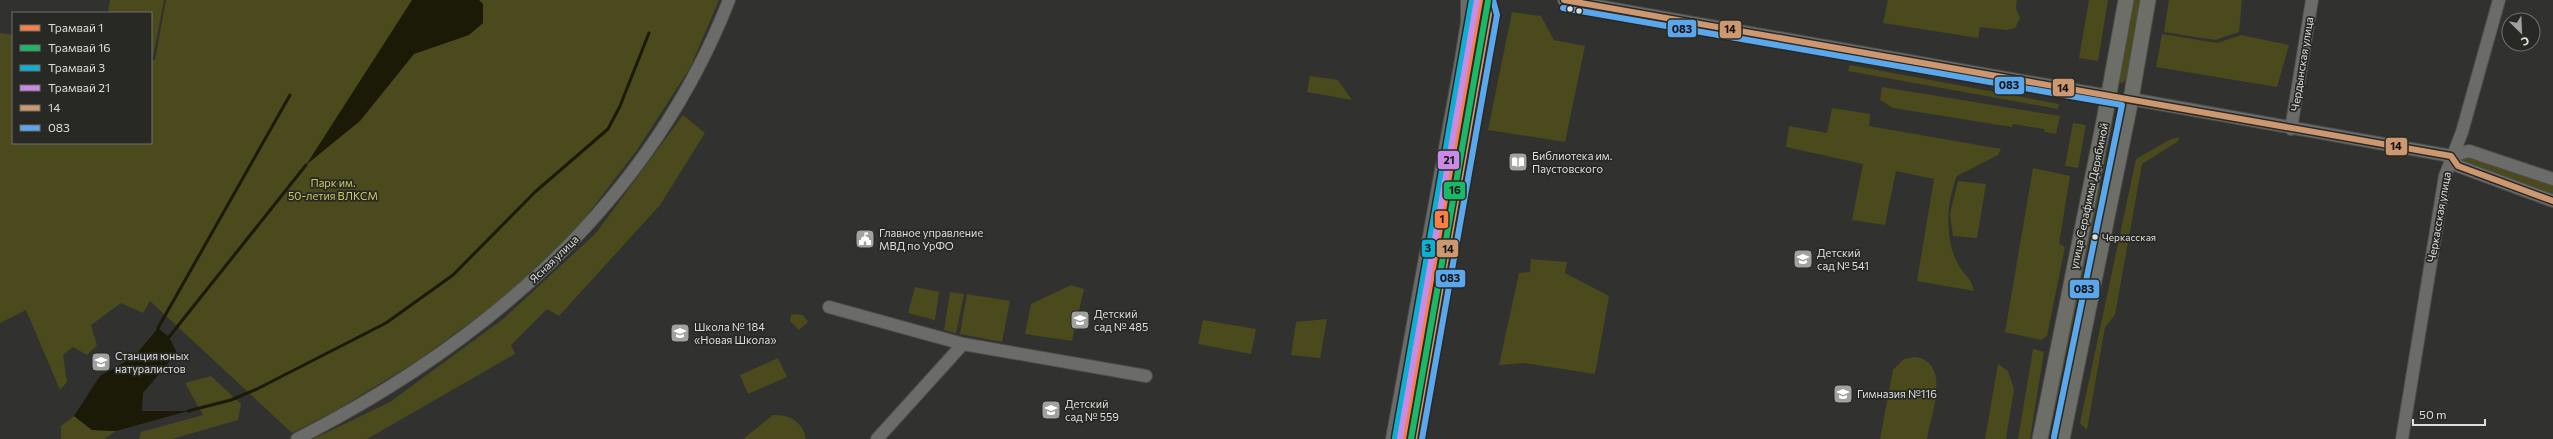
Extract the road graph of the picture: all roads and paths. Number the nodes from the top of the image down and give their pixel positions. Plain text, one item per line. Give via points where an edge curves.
1 (729, 0) edge
2 (1467, 0) edge
3 (1485, 0) edge
4 (1564, 0) edge
5 (2126, 0) edge
6 (2148, 0) edge
7 (2312, 0) edge
8 (2499, 0) edge
9 (2109, 96) junction
10 (2131, 99) junction
11 (2291, 129) junction
12 (2451, 156) junction
13 (2552, 177) edge
14 (2553, 200) edge
15 (830, 307) dead end
16 (963, 344) junction
17 (1146, 376) dead end
18 (297, 439) edge
19 (877, 439) edge
20 (1392, 439) edge
21 (1414, 439) edge
22 (2040, 439) edge
23 (2062, 439) edge
24 (2402, 439) edge

1 - 18 street, Ясная улица via 700,67 677,109 635,168 584,231 538,277 446,350 377,397
2 - 20 street via 1467,22 1460,66
3 - 21 street via 1489,14
4 - 9 street
5 - 9 main road, улица Серафимы Дерябиной
6 - 10 main road, улица Серафимы Дерябиной
7 - 11 street, Чердынская улица
8 - 12 street, Черкасская улица via 2462,132
9 - 10 main road
9 - 22 main road, улица Серафимы Дерябиной
10 - 11 street
10 - 23 main road, улица Серафимы Дерябиной
11 - 12 street
12 - 13 street via 2469,151
12 - 14 street via 2458,166
12 - 24 street, Черкасская улица via 2439,211
15 - 16 street
16 - 17 street
16 - 19 street

